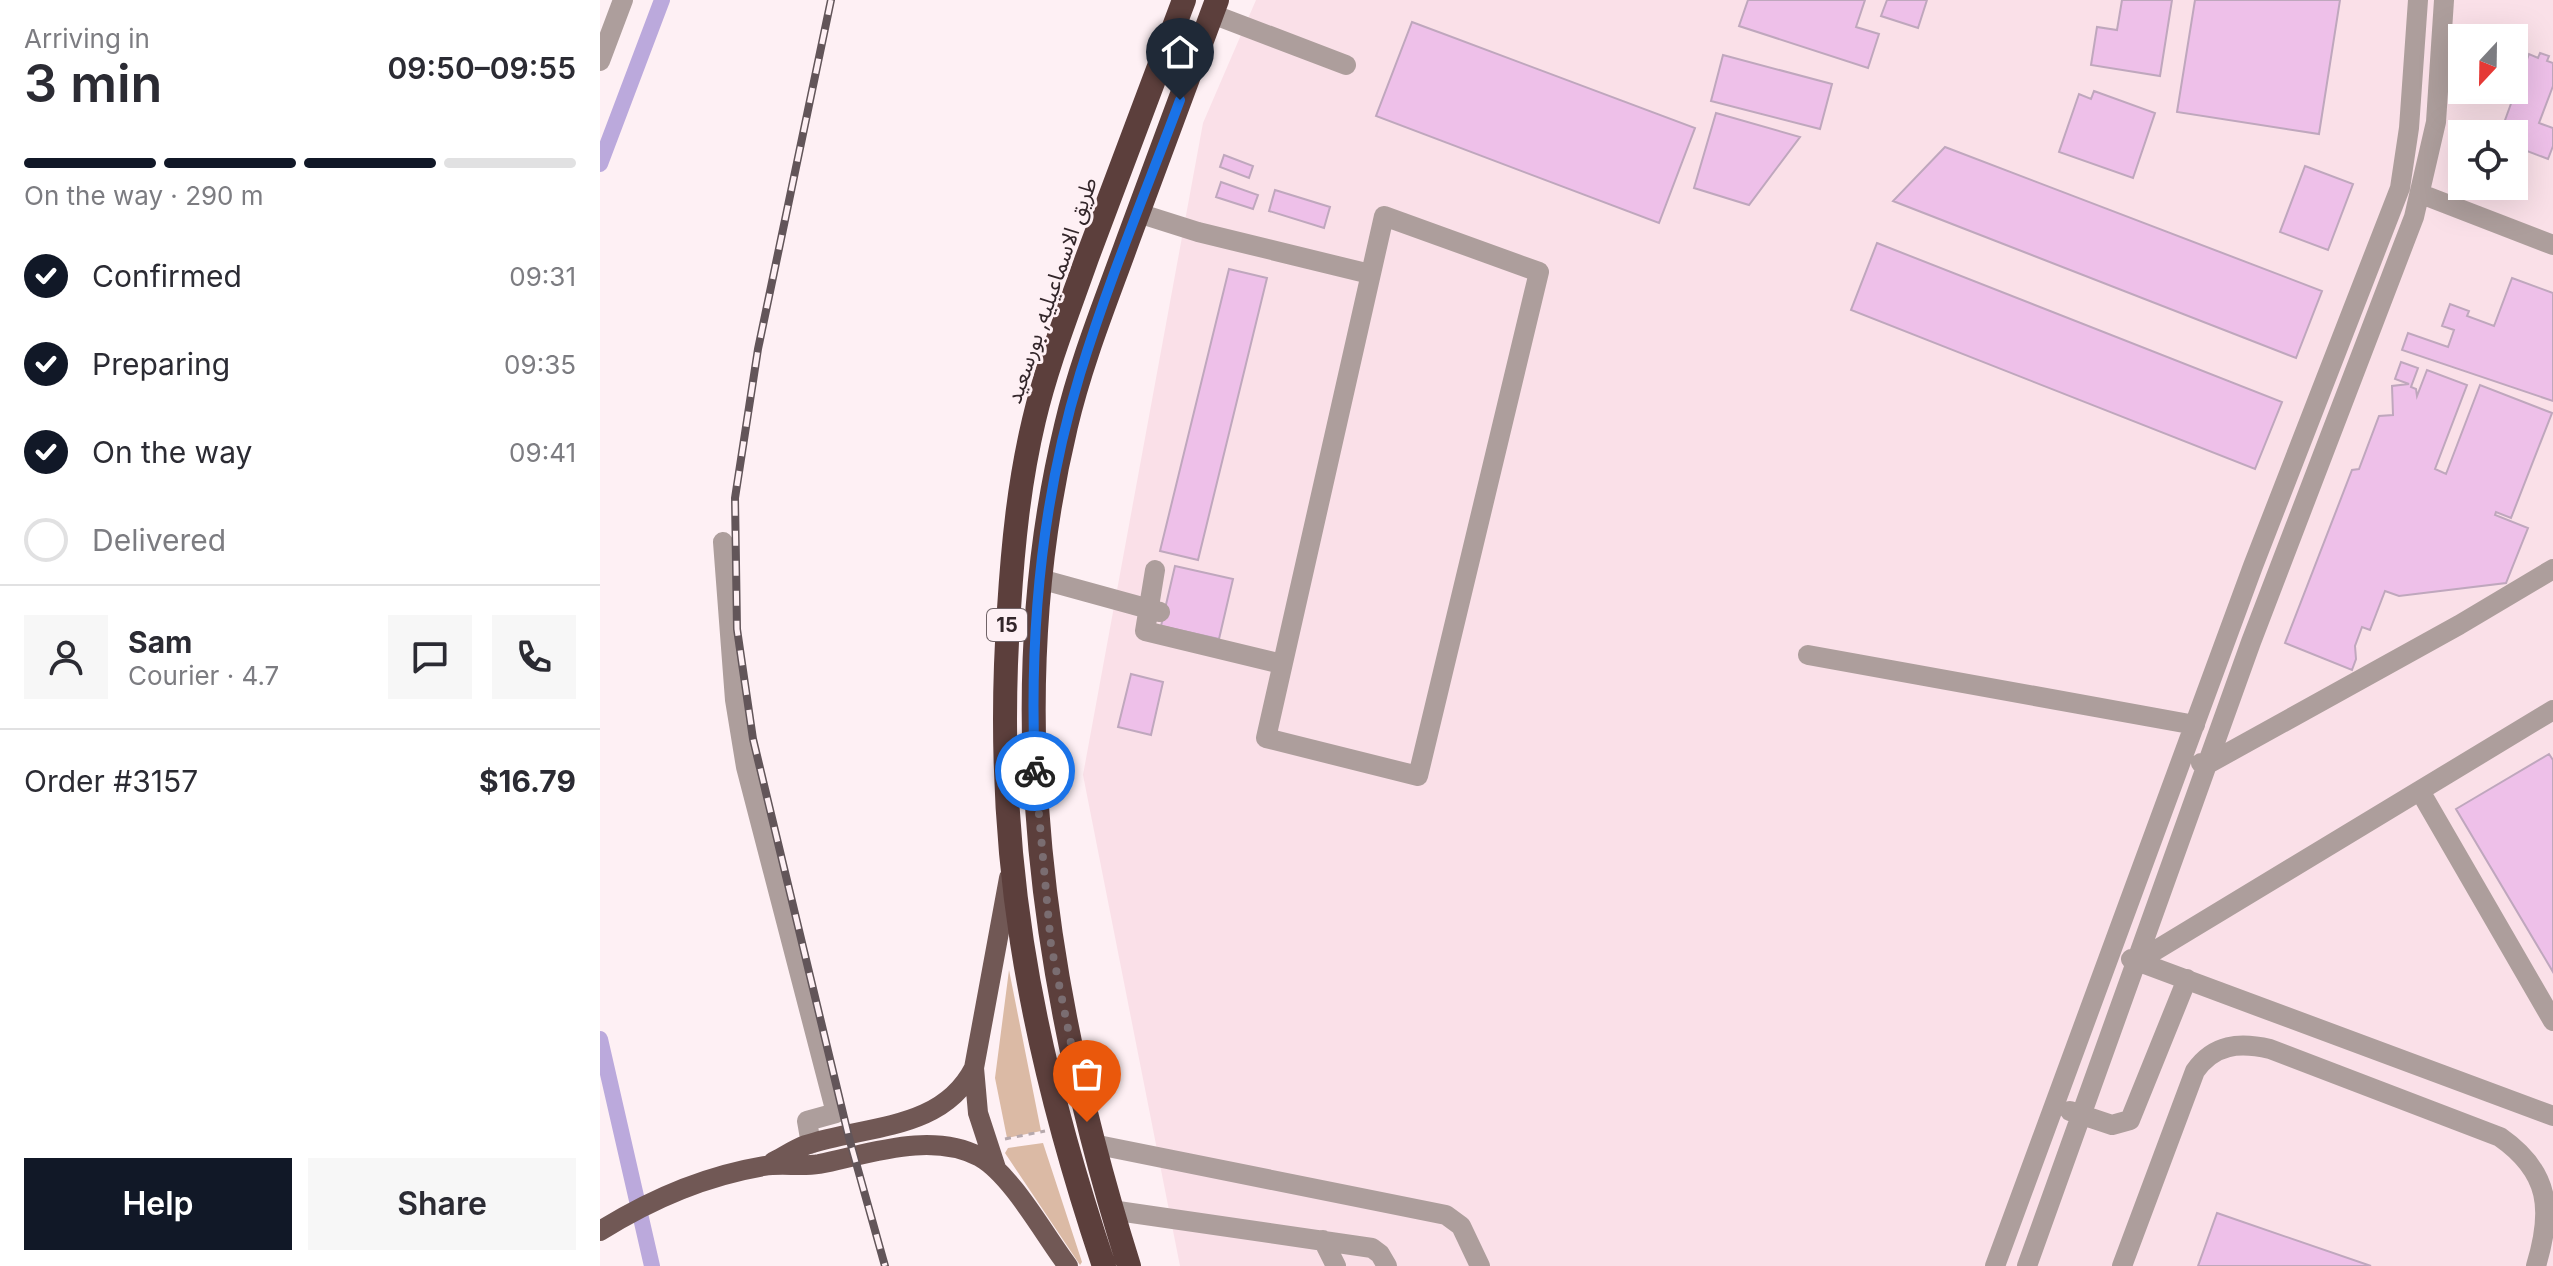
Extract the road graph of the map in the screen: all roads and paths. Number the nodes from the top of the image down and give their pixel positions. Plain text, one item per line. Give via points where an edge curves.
1 (623, 0) edge
2 (1184, 0) edge
3 (2418, 0) edge
4 (2444, 0) edge
5 (1215, 7) edge
6 (600, 61) edge
7 (1346, 65) dead end
8 (1118, 175) junction
9 (1148, 186) junction
10 (2421, 194) junction
11 (1138, 213) junction
12 (1096, 235) junction
13 (2553, 245) edge
14 (1126, 247) junction
15 (1370, 274) junction
16 (723, 542) dead end
17 (2553, 552) edge
18 (1155, 570) dead end
19 (2549, 571) edge
20 (1040, 579) junction
21 (1155, 611) junction
22 (1808, 655) dead end
23 (1282, 664) junction
24 (2553, 710) edge
25 (2195, 725) junction
26 (2183, 757) junction
27 (2206, 765) junction
28 (2420, 791) junction
29 (1010, 871) junction
30 (2112, 952) junction
31 (2138, 961) junction
32 (2187, 979) junction
33 (2553, 1021) edge
34 (974, 1068) junction
35 (2054, 1105) junction
36 (2082, 1115) junction
37 (2553, 1116) edge
38 (1062, 1128) junction
39 (986, 1143) junction
40 (811, 1144) junction
41 (1093, 1144) junction
42 (765, 1166) junction
43 (996, 1168) junction
44 (1111, 1210) junction
45 (606, 1227) edge
46 (1323, 1240) junction
47 (1068, 1266) edge
48 (1104, 1266) edge
49 (1129, 1266) edge
50 (1336, 1266) edge
51 (1387, 1266) edge
52 (1480, 1266) edge
53 (1995, 1266) edge
54 (2027, 1266) edge
55 (2122, 1266) edge
56 (2536, 1266) edge

1 - 6 street
2 - 8 highway, طريق الاسماعيليه, بورسعيد / 15
3 - 25 street via 2400,188
4 - 10 street via 2436,122
5 - 7 street
5 - 9 highway, 15
8 - 9 highway
8 - 12 highway, طريق الاسماعيليه, بورسعيد / 15
9 - 11 highway, 15
10 - 13 street
10 - 27 street
11 - 14 highway, 15
11 - 15 street
12 - 14 highway
12 - 29 highway, طريق الاسماعيليه, بورسعيد / 15 via 1034,418 1015,523 1002,737
14 - 20 highway, 15 via 1066,425
15 - 23 street
15 - 23 street via 1384,216 1539,272 1418,776 1266,738
16 - 40 street via 735,700 746,767 836,1113 807,1121
17 - 19 street
18 - 21 street
19 - 27 street
20 - 21 street
20 - 41 highway, 15 via 1034,758 1042,878 1063,1012
21 - 23 street via 1145,631
22 - 25 street
24 - 28 street
25 - 26 street
26 - 27 street
26 - 30 street
27 - 31 street
28 - 31 street
28 - 33 street
29 - 34 main road
29 - 38 highway, طريق الاسماعيليه, بورسعيد / 15 via 1040,1045
30 - 31 street
30 - 35 street
31 - 32 street
31 - 36 street
32 - 36 street via 2133,1116 2118,1126
32 - 37 street
34 - 39 main road
34 - 40 main road via 959,1093 936,1111
35 - 36 street
35 - 53 street
36 - 54 street
38 - 39 path
38 - 48 highway, طريق الاسماعيليه, بورسعيد / 15
39 - 43 main road
40 - 42 main road
41 - 44 highway, 15
41 - 52 street via 1446,1215 1461,1226
42 - 43 main road via 815,1165 928,1145 971,1152
42 - 45 main road via 653,1199
43 - 47 main road
44 - 46 street
44 - 49 highway, 15
46 - 50 street
46 - 51 street via 1372,1248
55 - 56 street via 2195,1071 2213,1052 2249,1044 2500,1137 2522,1152 2544,1190 2547,1214

